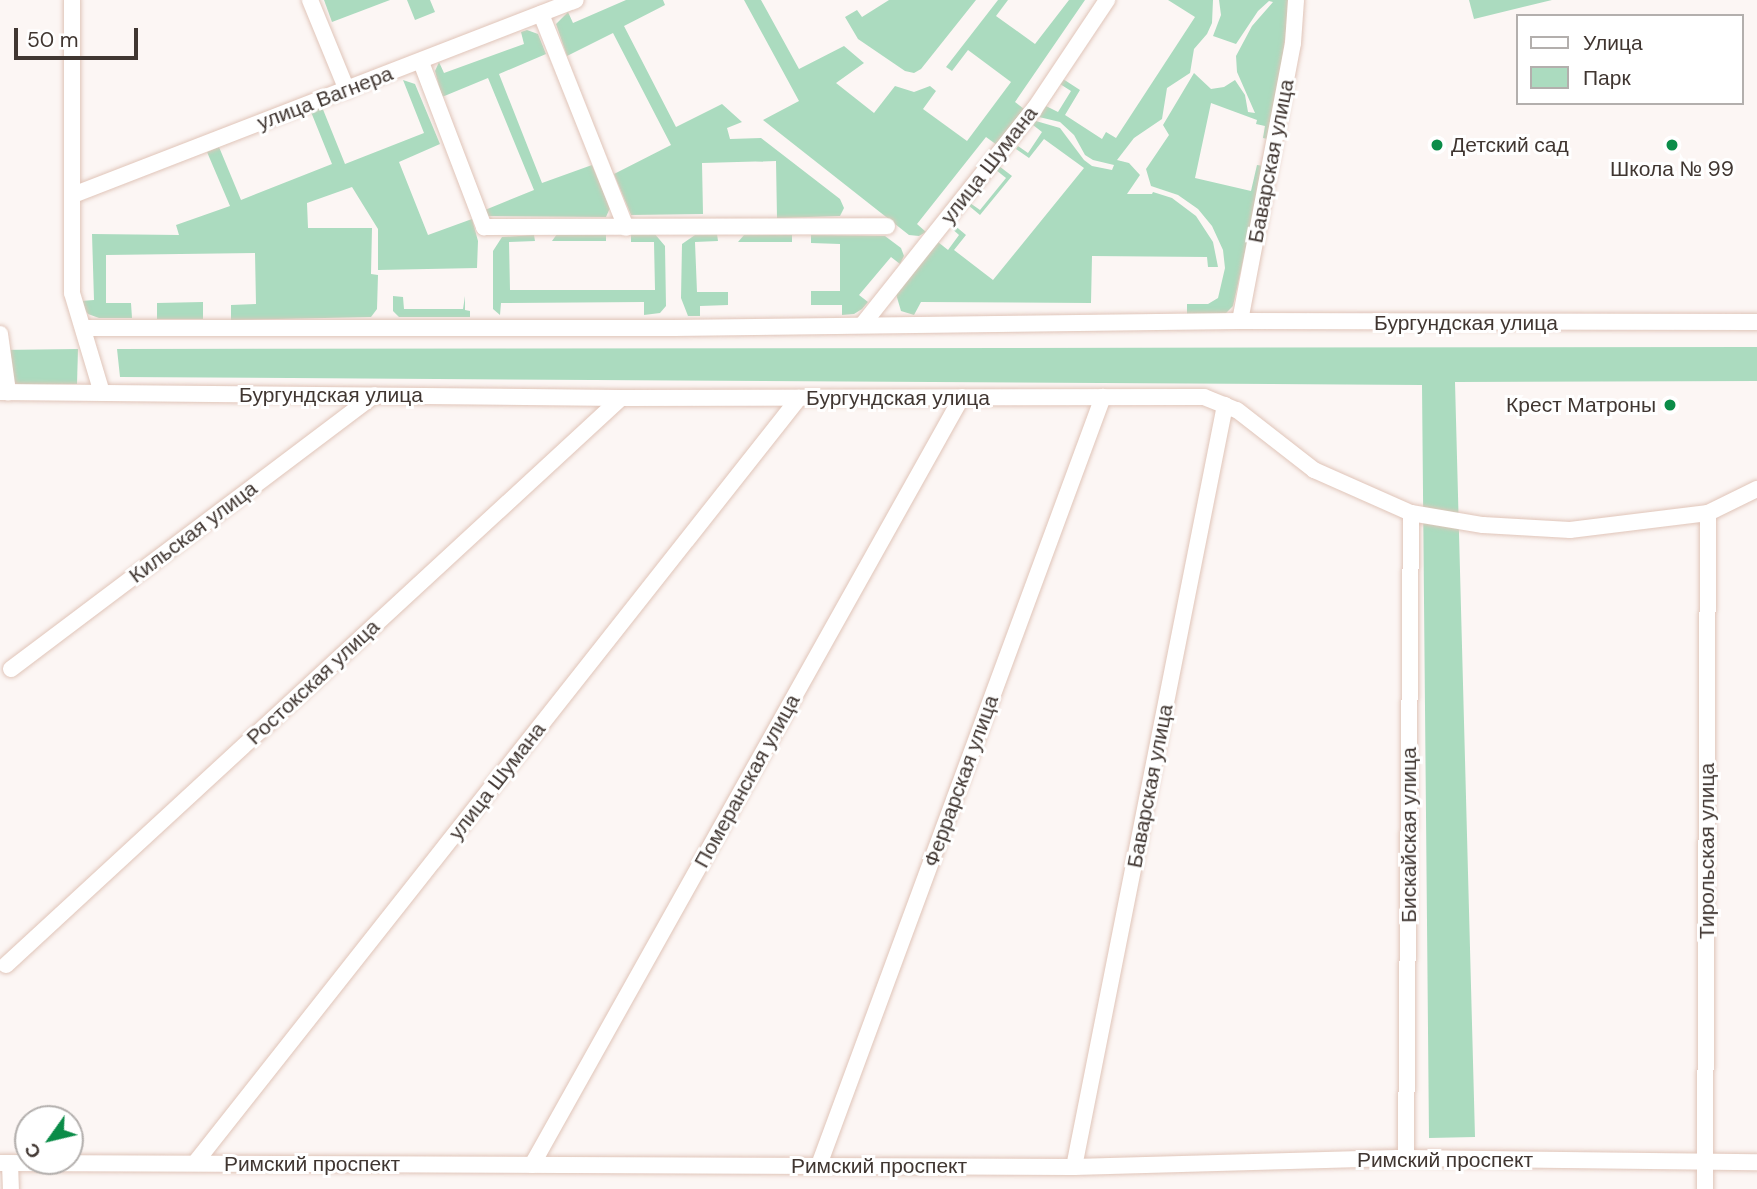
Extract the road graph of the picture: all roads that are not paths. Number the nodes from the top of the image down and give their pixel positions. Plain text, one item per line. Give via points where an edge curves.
1 (72, 0) edge
2 (310, 0) edge
3 (576, 0) edge
4 (1107, 0) edge
5 (1296, 0) edge
6 (541, 15) junction
7 (421, 62) junction
8 (347, 90) junction
9 (73, 195) junction
10 (887, 226) dead end
11 (626, 228) junction
12 (1240, 321) junction
13 (1757, 322) edge
14 (863, 324) junction
15 (84, 328) junction
16 (0, 336) edge
17 (4, 392) edge
18 (102, 393) junction
19 (374, 395) junction
20 (962, 397) junction
21 (1103, 397) junction
22 (621, 398) junction
23 (799, 398) junction
24 (1225, 405) junction
25 (1757, 489) edge
26 (1411, 513) junction
27 (1709, 513) junction
28 (11, 669) dead end
29 (6, 965) dead end
30 (1406, 1158) junction
31 (1705, 1162) junction
32 (1757, 1162) edge
33 (5, 1163) edge
34 (195, 1163) junction
35 (533, 1165) junction
36 (818, 1165) junction
37 (1074, 1167) junction
38 (11, 1189) edge
39 (1705, 1189) edge

1 - 9 street
2 - 8 street
3 - 6 street, улица Вагнера
4 - 14 street, улица Шумана via 1035,108
5 - 12 street, Баварская улица via 1293,43
6 - 7 street, улица Вагнера
6 - 11 street
7 - 8 street, улица Вагнера
7 - 11 street via 484,227
8 - 9 street, улица Вагнера
9 - 15 street via 72,293
10 - 11 street
12 - 13 street, Бургундская улица
12 - 14 street, Бургундская улица
14 - 15 street, Бургундская улица
15 - 18 street
16 - 17 street
17 - 18 street, Бургундская улица
18 - 19 street, Бургундская улица
19 - 22 street, Бургундская улица
19 - 28 street, Кильская улица
20 - 21 street, Бургундская улица
20 - 23 street, Бургундская улица
20 - 35 street, Померанская улица
21 - 24 street, Бургундская улица via 1204,397
21 - 36 street, Феррарская улица
22 - 23 street, Бургундская улица
22 - 29 street, Ростокская улица
23 - 34 street, улица Шумана
24 - 26 street, Бургундская улица via 1314,470
24 - 37 street, Баварская улица
25 - 27 street, Бургундская улица
26 - 27 street, Бургундская улица via 1483,525 1570,530
26 - 30 street, Бискайская улица
27 - 31 street, Тирольская улица
30 - 31 street, Римский проспект
30 - 37 street, Римский проспект
31 - 32 street, Римский проспект
31 - 39 street, Тирольская улица
33 - 34 street, Римский проспект
33 - 38 street
34 - 35 street, Римский проспект
35 - 36 street, Римский проспект
36 - 37 street, Римский проспект

